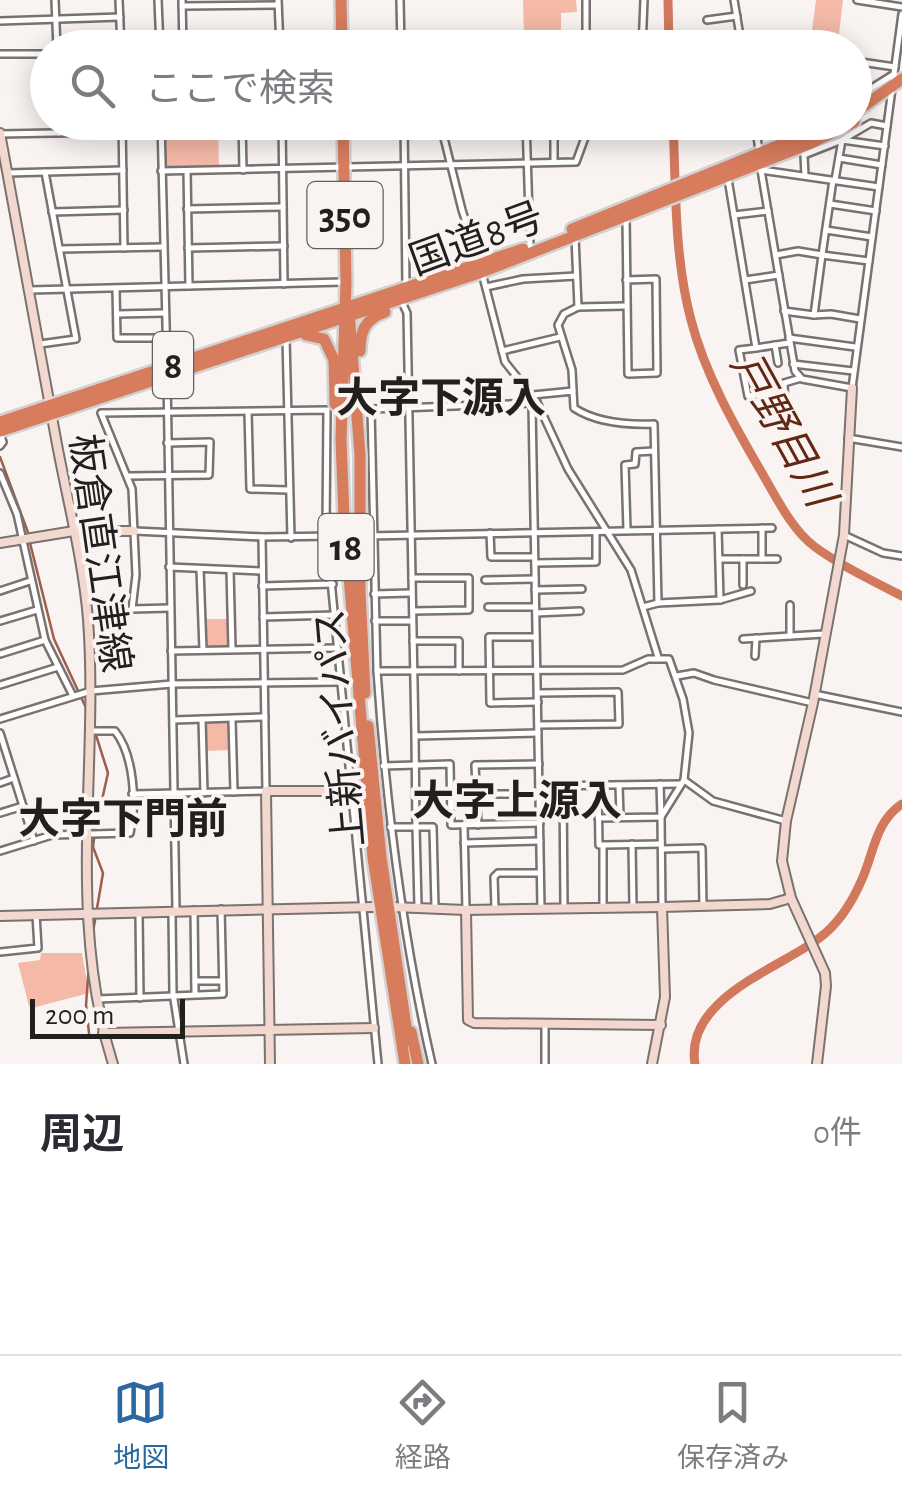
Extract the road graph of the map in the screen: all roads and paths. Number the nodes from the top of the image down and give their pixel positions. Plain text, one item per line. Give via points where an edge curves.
1 (56, 0) edge
2 (119, 0) edge
3 (158, 0) edge
4 (341, 0) edge
5 (400, 0) edge
6 (586, 0) edge
7 (644, 0) edge
8 (734, 0) edge
9 (857, 0) edge
10 (278, 2) edge
11 (182, 3) edge
12 (902, 10) edge
13 (737, 16) junction
14 (120, 17) junction
15 (56, 19) junction
16 (0, 20) edge
17 (706, 20) dead end
18 (56, 30) edge
19 (120, 30) edge
20 (159, 30) edge
21 (182, 30) edge
22 (279, 30) edge
23 (342, 30) edge
24 (401, 30) edge
25 (588, 30) edge
26 (643, 30) edge
27 (739, 30) edge
28 (0, 54) edge
29 (30, 54) edge
30 (872, 70) edge
31 (896, 83) edge
32 (872, 92) edge
33 (872, 100) edge
34 (872, 105) edge
35 (872, 123) edge
36 (887, 126) junction
37 (0, 133) edge
38 (30, 133) edge
39 (122, 140) edge
40 (161, 140) edge
41 (242, 140) edge
42 (282, 140) edge
43 (343, 140) edge
44 (404, 140) edge
45 (444, 140) edge
46 (526, 140) edge
47 (554, 140) edge
48 (584, 140) edge
49 (757, 140) edge
50 (802, 140) edge
51 (812, 140) edge
52 (842, 140) junction
53 (885, 146) junction
54 (839, 158) junction
55 (554, 162) junction
56 (760, 162) junction
57 (526, 163) junction
58 (450, 164) junction
59 (404, 166) junction
60 (882, 166) junction
61 (344, 167) junction
62 (283, 169) junction
63 (123, 170) junction
64 (243, 170) junction
65 (162, 171) junction
66 (186, 171) junction
67 (45, 172) junction
68 (8, 173) junction
69 (727, 176) junction
70 (805, 176) junction
71 (834, 180) junction
72 (879, 187) junction
73 (685, 189) junction
74 (667, 196) junction
75 (830, 204) junction
76 (284, 207) junction
77 (188, 209) junction
78 (124, 210) junction
79 (768, 210) junction
80 (876, 211) junction
81 (52, 212) junction
82 (734, 215) junction
83 (626, 217) junction
84 (826, 230) junction
85 (575, 236) junction
86 (873, 237) junction
87 (284, 246) junction
88 (530, 246) junction
89 (162, 247) junction
90 (124, 248) junction
91 (188, 248) junction
92 (60, 249) junction
93 (776, 255) junction
94 (822, 255) junction
95 (869, 261) junction
96 (481, 268) junction
97 (779, 275) junction
98 (576, 276) junction
99 (626, 280) junction
100 (745, 280) junction
101 (346, 282) junction
102 (284, 284) junction
103 (189, 286) junction
104 (163, 287) junction
105 (486, 287) junction
106 (116, 288) junction
107 (67, 289) junction
108 (30, 290) junction
109 (403, 298) junction
110 (626, 306) junction
111 (578, 307) junction
112 (784, 311) junction
113 (164, 313) junction
114 (117, 314) junction
115 (346, 314) junction
116 (814, 315) junction
117 (860, 320) junction
118 (290, 337) junction
119 (560, 337) junction
120 (166, 338) junction
121 (789, 340) junction
122 (40, 344) junction
123 (774, 345) junction
124 (756, 348) junction
125 (856, 348) junction
126 (502, 351) junction
127 (778, 363) dead end
128 (793, 364) junction
129 (167, 371) junction
130 (854, 372) junction
131 (801, 378) junction
132 (852, 388) junction
133 (573, 391) junction
134 (784, 392) junction
135 (532, 396) junction
136 (534, 404) junction
137 (408, 408) junction
138 (785, 408) dead end
139 (51, 411) junction
140 (166, 412) junction
141 (248, 412) junction
142 (288, 412) junction
143 (0, 422) edge
144 (0, 433) edge
145 (848, 438) junction
146 (166, 443) junction
147 (0, 446) edge
148 (902, 447) edge
149 (654, 451) junction
150 (360, 456) junction
151 (0, 472) edge
152 (130, 476) junction
153 (168, 476) junction
154 (288, 490) junction
155 (344, 518) junction
156 (762, 528) junction
157 (772, 528) dead end
158 (718, 529) junction
159 (627, 530) junction
160 (656, 530) junction
161 (74, 531) junction
162 (134, 531) junction
163 (596, 531) junction
164 (605, 531) junction
165 (168, 532) junction
166 (534, 532) junction
167 (490, 534) junction
168 (375, 535) junction
169 (412, 535) junction
170 (328, 536) junction
171 (337, 536) dead end
172 (366, 536) dead end
173 (22, 537) junction
174 (262, 537) junction
175 (291, 538) junction
176 (843, 539) junction
177 (0, 542) edge
178 (902, 556) edge
179 (777, 558) dead end
180 (718, 559) junction
181 (744, 559) junction
182 (762, 559) junction
183 (535, 560) junction
184 (168, 568) junction
185 (200, 569) junction
186 (230, 570) junction
187 (262, 571) junction
188 (412, 578) junction
189 (535, 579) junction
190 (485, 580) dead end
191 (30, 581) junction
192 (332, 584) junction
193 (743, 585) dead end
194 (262, 586) junction
195 (582, 589) dead end
196 (536, 590) junction
197 (0, 591) edge
198 (752, 591) dead end
199 (412, 593) junction
200 (374, 594) junction
201 (720, 600) junction
202 (658, 603) junction
203 (790, 606) dead end
204 (488, 607) dead end
205 (643, 607) junction
206 (170, 608) junction
207 (37, 610) junction
208 (536, 610) junction
209 (413, 611) junction
210 (580, 611) dead end
211 (336, 616) junction
212 (263, 618) junction
213 (413, 620) junction
214 (375, 621) junction
215 (0, 622) edge
216 (824, 634) junction
217 (536, 636) junction
218 (790, 636) junction
219 (743, 638) dead end
220 (756, 638) junction
221 (44, 640) junction
222 (413, 640) junction
223 (338, 648) junction
224 (232, 649) junction
225 (263, 649) junction
226 (203, 650) junction
227 (171, 651) junction
228 (0, 654) edge
229 (755, 656) dead end
230 (658, 657) junction
231 (58, 668) junction
232 (537, 669) junction
233 (490, 670) junction
234 (377, 671) junction
235 (414, 671) junction
236 (459, 671) junction
237 (676, 676) junction
238 (340, 682) junction
239 (264, 683) junction
240 (172, 684) junction
241 (0, 686) edge
242 (91, 691) junction
243 (538, 693) junction
244 (72, 696) junction
245 (814, 698) junction
246 (538, 702) junction
247 (902, 712) edge
248 (264, 717) junction
249 (0, 719) edge
250 (202, 719) junction
251 (232, 719) junction
252 (174, 720) junction
253 (538, 729) junction
254 (89, 732) junction
255 (0, 733) edge
256 (415, 736) junction
257 (3, 751) edge
258 (539, 764) junction
259 (384, 766) junction
260 (415, 766) junction
261 (14, 778) junction
262 (0, 782) edge
263 (682, 782) junction
264 (660, 784) junction
265 (620, 785) junction
266 (562, 786) junction
267 (598, 786) junction
268 (539, 790) junction
269 (266, 791) junction
270 (350, 791) junction
271 (234, 792) junction
272 (204, 793) junction
273 (132, 794) junction
274 (173, 794) junction
275 (477, 794) junction
276 (23, 806) junction
277 (0, 813) edge
278 (620, 816) junction
279 (661, 817) junction
280 (598, 818) junction
281 (786, 821) junction
282 (540, 823) junction
283 (464, 825) junction
284 (478, 825) junction
285 (390, 828) junction
286 (416, 828) junction
287 (86, 834) junction
288 (34, 841) junction
289 (540, 841) junction
290 (464, 843) junction
291 (632, 844) junction
292 (603, 845) junction
293 (661, 847) junction
294 (0, 851) edge
295 (540, 872) junction
296 (791, 898) junction
297 (632, 906) junction
298 (703, 906) junction
299 (361, 907) junction
300 (397, 907) junction
301 (418, 907) junction
302 (604, 907) junction
303 (662, 907) junction
304 (374, 908) dead end
305 (435, 908) junction
306 (542, 908) junction
307 (564, 908) junction
308 (221, 909) junction
309 (269, 909) junction
310 (495, 909) junction
311 (174, 910) junction
312 (194, 910) junction
313 (466, 910) junction
314 (138, 911) junction
315 (86, 912) junction
316 (36, 914) junction
317 (0, 916) edge
318 (0, 952) edge
319 (195, 981) junction
320 (223, 981) junction
321 (195, 994) junction
322 (175, 996) junction
323 (140, 998) junction
324 (97, 999) junction
325 (545, 1024) junction
326 (660, 1025) junction
327 (374, 1028) junction
328 (270, 1031) junction
329 (178, 1032) junction
330 (104, 1033) junction
331 (113, 1064) edge
332 (184, 1064) edge
333 (270, 1064) edge
334 (378, 1064) edge
335 (408, 1064) edge
336 (432, 1064) edge
337 (545, 1064) edge
338 (652, 1064) edge
339 (818, 1064) edge

1 - 15 street
2 - 14 street
3 - 20 street
4 - 23 highway
5 - 24 street
6 - 25 street
7 - 26 street
8 - 13 street
9 - 12 street
10 - 11 street
10 - 22 street
11 - 21 street
12 - 31 street
13 - 17 street
13 - 27 street
14 - 15 street
14 - 19 street
15 - 16 street
15 - 18 street
28 - 29 street
30 - 31 street
31 - 32 street
31 - 33 highway
31 - 34 highway, 国道8号 / 8
31 - 36 street
35 - 36 street
36 - 53 street
37 - 38 street
37 - 68 street, 板倉直江津線
39 - 63 street
40 - 65 street
41 - 64 street
42 - 62 street
43 - 61 highway, 350
44 - 59 street
45 - 58 street
46 - 57 street
47 - 55 street
48 - 55 street via 576,162
49 - 56 street
50 - 56 highway, 国道8号 / 8
51 - 56 highway, 国道8号 / 8
52 - 53 street
52 - 54 street
52 - 70 street via 804,155
53 - 60 street
54 - 60 street
54 - 71 street
55 - 57 street
56 - 69 highway, 国道8号 / 8
56 - 70 street
56 - 73 highway, 国道8号 / 8
56 - 79 street
57 - 58 street
57 - 88 street
58 - 59 street
58 - 96 street
59 - 61 street
59 - 109 street
60 - 72 street
61 - 62 street
61 - 101 highway, 350
62 - 64 street
62 - 76 street
63 - 67 street
63 - 78 street
64 - 66 street
65 - 66 street
65 - 89 street
66 - 77 street
67 - 68 street
67 - 81 street
68 - 108 street, 板倉直江津線
69 - 73 highway, 国道8号 / 8
69 - 82 street
70 - 71 street
71 - 72 street
71 - 75 street
72 - 80 street
73 - 74 highway, 国道8号 / 8
74 - 83 highway, 国道8号 / 8
74 - 88 highway, 国道8号 / 8
75 - 80 street
75 - 84 street
76 - 77 street
76 - 87 street
77 - 91 street
78 - 81 street
78 - 90 street
79 - 82 street
79 - 93 street
80 - 86 street
81 - 92 street
82 - 100 street
83 - 85 highway, 国道8号 / 8
83 - 99 street
84 - 86 street
84 - 94 street
85 - 96 highway, 国道8号 / 8
85 - 98 street
86 - 95 street
87 - 91 street
87 - 102 street
88 - 96 highway, 国道8号 / 8
89 - 90 street
89 - 104 street
90 - 92 street
91 - 103 street
92 - 107 street
93 - 94 street
93 - 97 street
94 - 95 street
94 - 116 street
95 - 117 street
96 - 105 street
96 - 109 highway, 国道8号 / 8
96 - 109 highway, 国道8号 / 8
97 - 100 street
97 - 112 street
98 - 105 street
98 - 111 street
99 - 110 street
99 - 110 street via 656,279 657,374 628,374
100 - 124 street
101 - 102 street
101 - 115 highway, 350
102 - 103 street
103 - 104 street
104 - 106 street
104 - 113 street
105 - 126 street
106 - 107 street
106 - 114 street
107 - 108 street
107 - 122 street via 76,339
108 - 122 street, 板倉直江津線
109 - 115 highway, 国道8号 / 8
109 - 137 street
109 - 150 highway via 362,330
110 - 111 street
111 - 119 street via 558,322
112 - 116 street
112 - 121 street
113 - 114 street
113 - 120 street
114 - 120 street via 117,338
115 - 118 highway, 国道8号 / 8
115 - 129 highway, 国道8号 / 8
115 - 150 highway, 上新バイパス / 18
115 - 155 highway, 上新バイパス / 18
116 - 117 street
117 - 125 street
118 - 129 highway, 国道8号 / 8
118 - 142 street
118 - 155 highway via 317,336 331,349
119 - 126 street
119 - 133 street
120 - 129 street
121 - 123 street
121 - 125 street
121 - 128 street
122 - 139 street, 板倉直江津線
123 - 124 street
123 - 127 street
124 - 134 street via 740,350 748,396
125 - 130 street
126 - 135 street
128 - 130 street
128 - 131 street
129 - 139 highway, 国道8号 / 8
129 - 140 street
130 - 132 street
131 - 132 street
131 - 134 street via 784,383
132 - 145 street
133 - 135 street
133 - 149 street via 574,408 582,413 621,425 654,424
134 - 138 street
135 - 136 street
136 - 137 street
136 - 164 street
136 - 166 street
137 - 168 street via 371,408
137 - 169 street
139 - 143 highway, 国道8号 / 8
139 - 144 highway, 国道8号 / 8
139 - 161 street, 板倉直江津線
140 - 141 street
140 - 146 street
140 - 152 street via 102,413
141 - 142 street
141 - 154 street via 250,489
142 - 154 street
142 - 170 street via 327,410
144 - 147 street
145 - 148 street
145 - 176 street
146 - 153 street
146 - 153 street via 210,442 209,475
149 - 159 street via 636,452 636,464 625,464
149 - 160 street
150 - 335 highway, 上新バイパス / 18 via 362,655
151 - 173 street
152 - 153 street
152 - 162 street
153 - 165 street
154 - 175 street
155 - 335 highway, 上新バイパス / 18 via 368,808
156 - 157 street
156 - 158 street
156 - 182 street
158 - 160 street
158 - 180 street
159 - 160 street
159 - 164 street
160 - 202 street
161 - 162 street
161 - 173 street
161 - 242 street, 板倉直江津線 via 86,595
162 - 165 street
162 - 206 street via 132,609
163 - 164 street
163 - 166 street
163 - 183 street via 596,562
164 - 205 street via 631,570
165 - 174 street
165 - 184 street
166 - 167 street
166 - 183 street
167 - 169 street
167 - 183 street via 491,557
168 - 169 street
168 - 172 street
168 - 200 street
169 - 188 street
170 - 171 street
170 - 175 street
170 - 192 street
173 - 177 street
173 - 191 street
174 - 175 street
174 - 187 street
176 - 178 street
176 - 216 street
179 - 182 street
180 - 181 street
180 - 201 street
181 - 182 street
181 - 193 street
183 - 189 street
184 - 185 street
184 - 206 street
185 - 186 street
185 - 226 street
186 - 187 street
186 - 224 street
187 - 194 street
188 - 199 street
188 - 209 street via 470,578 469,610
189 - 190 street
189 - 196 street
191 - 197 street
191 - 207 street
192 - 194 street
192 - 211 street
194 - 212 street
195 - 196 street
196 - 208 street
198 - 201 street
199 - 200 street
199 - 209 street
200 - 214 street
201 - 202 street
202 - 205 street
203 - 218 street
204 - 208 street
205 - 230 street
206 - 227 street
207 - 215 street
207 - 221 street
208 - 210 street
208 - 217 street
209 - 213 street
211 - 212 street
211 - 223 street
212 - 225 street
213 - 214 street
213 - 222 street
214 - 234 street
216 - 218 street
216 - 245 street
217 - 232 street
217 - 233 street via 489,637
218 - 220 street
219 - 220 street
220 - 229 street
221 - 228 street
221 - 231 street
222 - 235 street
222 - 236 street via 459,640
223 - 225 street
223 - 238 street
224 - 225 street
224 - 226 street
225 - 239 street
226 - 227 street
227 - 240 street
230 - 232 street via 623,670
230 - 237 street via 672,662
231 - 241 street
231 - 244 street
232 - 233 street
232 - 243 street
233 - 236 street
233 - 246 street via 490,703
234 - 235 street
234 - 259 street
235 - 236 street
235 - 256 street
237 - 245 street via 688,672
237 - 263 street via 689,733
238 - 239 street
238 - 270 street
239 - 240 street
239 - 248 street
240 - 242 street
240 - 252 street
242 - 244 street
242 - 254 street, 板倉直江津線
243 - 246 street
243 - 253 street via 618,692 619,724
244 - 249 street
245 - 247 street
245 - 281 street
246 - 253 street
248 - 251 street
248 - 269 street
250 - 251 street
250 - 252 street
250 - 272 street
251 - 271 street
252 - 274 street
253 - 256 street
253 - 258 street
254 - 273 street via 118,734
254 - 287 street, 板倉直江津線
255 - 257 street
256 - 260 street
257 - 261 street
258 - 268 street
258 - 275 street via 476,764
259 - 260 street
259 - 285 street
260 - 283 street via 450,764 451,826
260 - 286 street
261 - 262 street
261 - 276 street
263 - 264 street
263 - 279 street
263 - 281 street via 713,801
264 - 265 street
264 - 279 street
265 - 267 street
265 - 278 street
266 - 267 street
266 - 268 street
266 - 307 street
267 - 280 street
268 - 275 street
268 - 282 street
269 - 270 street
269 - 271 street
269 - 309 street
270 - 299 street
271 - 272 street
272 - 274 street
273 - 274 street
273 - 287 street via 130,833
274 - 311 street
275 - 284 street
276 - 277 street
276 - 288 street
278 - 279 street
278 - 280 street
279 - 293 street
280 - 292 street
281 - 296 street via 782,869
282 - 284 street
282 - 289 street
283 - 284 street
283 - 290 street
285 - 286 street
285 - 300 street
286 - 301 street
286 - 305 street via 433,827
287 - 288 street
287 - 315 street, 板倉直江津線
288 - 294 street
289 - 290 street
289 - 295 street
290 - 313 street
291 - 292 street
291 - 293 street
291 - 297 street
292 - 302 street
293 - 298 street via 702,848
293 - 303 street
295 - 306 street
295 - 310 street via 498,873
296 - 298 street
296 - 339 street via 826,986
297 - 302 street
297 - 303 street
298 - 303 street
299 - 304 street
299 - 309 street
299 - 327 street
300 - 301 street
300 - 336 street
301 - 305 street
302 - 307 street
303 - 326 street
305 - 313 street
306 - 307 street
306 - 310 street
308 - 309 street
308 - 312 street
308 - 320 street
309 - 328 street
310 - 313 street
311 - 312 street
311 - 314 street
311 - 322 street
312 - 319 street
313 - 325 street via 468,1020
314 - 315 street
314 - 323 street
315 - 316 street
315 - 324 street, 板倉直江津線
316 - 317 street
316 - 318 street via 38,948
319 - 320 street
319 - 321 street
320 - 321 street via 224,994
321 - 322 street
322 - 323 street
322 - 329 street
323 - 324 street
324 - 330 street, 板倉直江津線
325 - 326 street
325 - 337 street
326 - 338 street
327 - 328 street
327 - 334 street
328 - 329 street
328 - 333 street
329 - 330 street
329 - 332 street
330 - 331 street, 板倉直江津線

